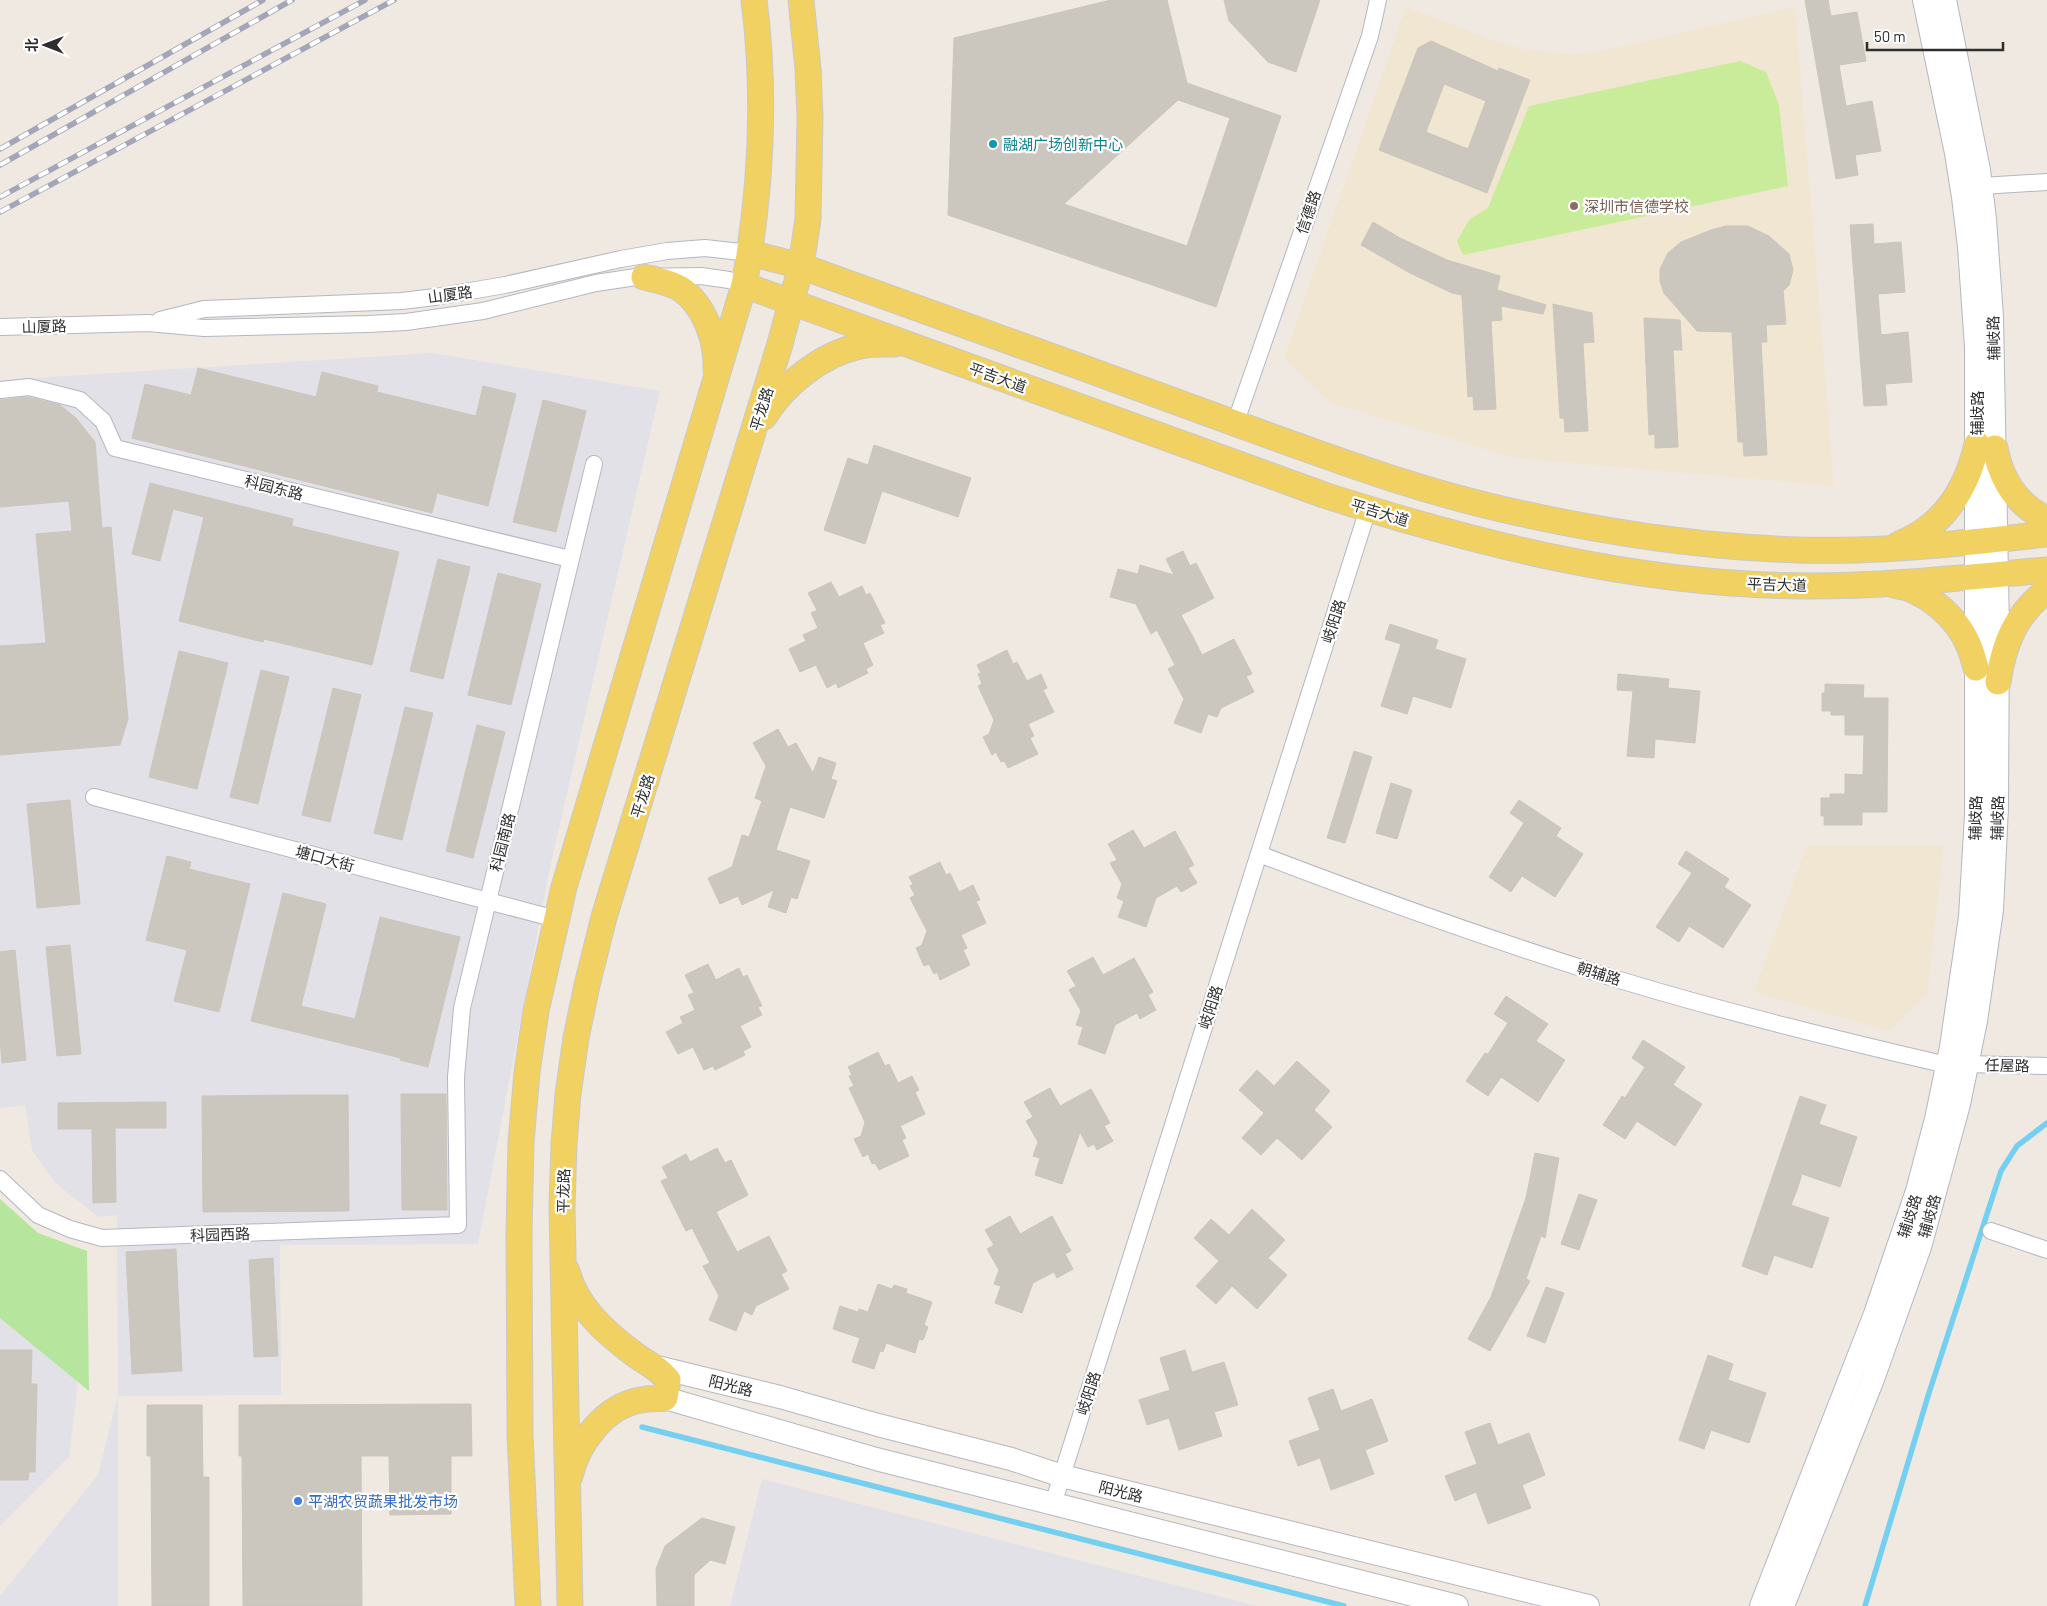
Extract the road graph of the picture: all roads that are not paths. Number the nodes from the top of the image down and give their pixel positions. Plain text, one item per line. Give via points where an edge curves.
1 (754, 0) edge
2 (801, 0) edge
3 (1378, 0) edge
4 (1924, 0) edge
5 (1945, 0) edge
6 (2047, 182) edge
7 (1981, 186) junction
8 (750, 253) junction
9 (801, 266) junction
10 (644, 277) junction
11 (744, 285) junction
12 (792, 302) junction
13 (148, 323) junction
14 (0, 327) edge
15 (914, 347) junction
16 (716, 385) junction
17 (0, 390) edge
18 (1235, 424) junction
19 (752, 438) junction
20 (1986, 446) junction
21 (594, 464) dead end
22 (1368, 509) junction
23 (2047, 519) edge
24 (2047, 534) edge
25 (1986, 540) junction
26 (1881, 549) junction
27 (570, 560) junction
28 (2047, 570) edge
29 (1986, 575) junction
30 (1881, 583) junction
31 (2047, 590) edge
32 (1976, 668) junction
33 (1998, 682) junction
34 (94, 797) dead end
35 (1259, 854) junction
36 (488, 901) junction
37 (556, 919) junction
38 (1957, 1065) junction
39 (2047, 1066) edge
40 (0, 1179) edge
41 (458, 1225) joint
42 (1991, 1232) dead end
43 (2047, 1250) edge
44 (562, 1251) junction
45 (657, 1367) junction
46 (665, 1398) junction
47 (1062, 1476) junction
48 (566, 1490) junction
49 (1053, 1504) junction
50 (528, 1606) edge
51 (570, 1606) edge
52 (1457, 1606) edge
53 (1588, 1606) edge
54 (1761, 1606) edge
55 (1784, 1606) edge

1 - 8 main road via 760,110
2 - 9 main road, 平龙路 via 810,117 808,218
3 - 18 street, 信德路 via 1370,36
4 - 20 street, 辅歧路 via 1956,152 1969,247
5 - 7 street, 辅岐路
6 - 7 street
7 - 20 street, 辅岐路 via 1991,290
8 - 9 main road
8 - 11 main road
8 - 13 street, 山厦路 via 705,248 667,251 435,297 204,309
9 - 12 main road, 平龙路
9 - 18 main road
10 - 11 street, 山厦路 via 701,276
10 - 13 street, 山厦路 via 596,283 483,310 406,322 204,328
10 - 16 main road via 681,289 693,301 713,337
11 - 12 main road, 平吉大道
11 - 16 main road
12 - 15 main road, 平吉大道
12 - 19 main road, 平龙路
13 - 14 street, 山厦路
15 - 19 main road via 859,346 824,360 784,392
15 - 22 main road, 平吉大道
16 - 37 main road
17 - 27 street, 科园东路 via 29,387 80,400 103,421 115,448
18 - 26 main road via 1423,488 1536,516 1696,542 1801,549
19 - 44 main road, 平龙路 via 604,917 587,984 568,1094 563,1153
20 - 23 main road via 2016,496
20 - 25 street, 辅岐路
20 - 26 main road via 1959,494 1943,514 1912,539
21 - 27 street, 科园南路
22 - 30 main road, 平吉大道 via 1536,554 1658,575 1808,586
22 - 35 street, 岐阳路
24 - 25 main road
25 - 26 main road
25 - 29 street, 辅岐路
27 - 36 street, 科园南路
28 - 29 main road, 平吉大道
29 - 30 main road, 平吉大道
29 - 32 street, 辅歧路
29 - 33 street, 辅岐路
30 - 32 main road via 1916,592 1945,612 1969,644
31 - 33 main road via 2027,608 2014,626 2006,643
32 - 38 street, 辅歧路 via 1976,815
33 - 38 street, 辅岐路 via 1992,910 1986,966
34 - 36 street, 塘口大街
35 - 38 street, 朝辅路 via 1371,897 1599,974 1830,1038
35 - 47 street, 岐阳路
36 - 37 street, 塘口大街
36 - 41 street, 科园南路 via 462,1008 456,1076
37 - 50 main road via 536,1011 521,1142 518,1333
38 - 39 street, 任屋路
38 - 54 street, 辅歧路 via 1936,1119 1897,1254
38 - 55 street, 辅岐路 via 1942,1174 1920,1247 1899,1312
40 - 41 street, 科园西路 via 38,1215 102,1238
42 - 43 street
44 - 45 main road via 567,1274 586,1310 619,1342
44 - 48 main road, 平龙路
45 - 46 main road via 668,1380
45 - 47 street, 阳光路 via 1011,1459
46 - 48 main road via 622,1406 606,1417 580,1449
46 - 49 street, 阳光路 via 876,1459
47 - 49 street, 岐阳路
47 - 53 street, 阳光路
48 - 51 main road, 平龙路
49 - 52 street, 阳光路

